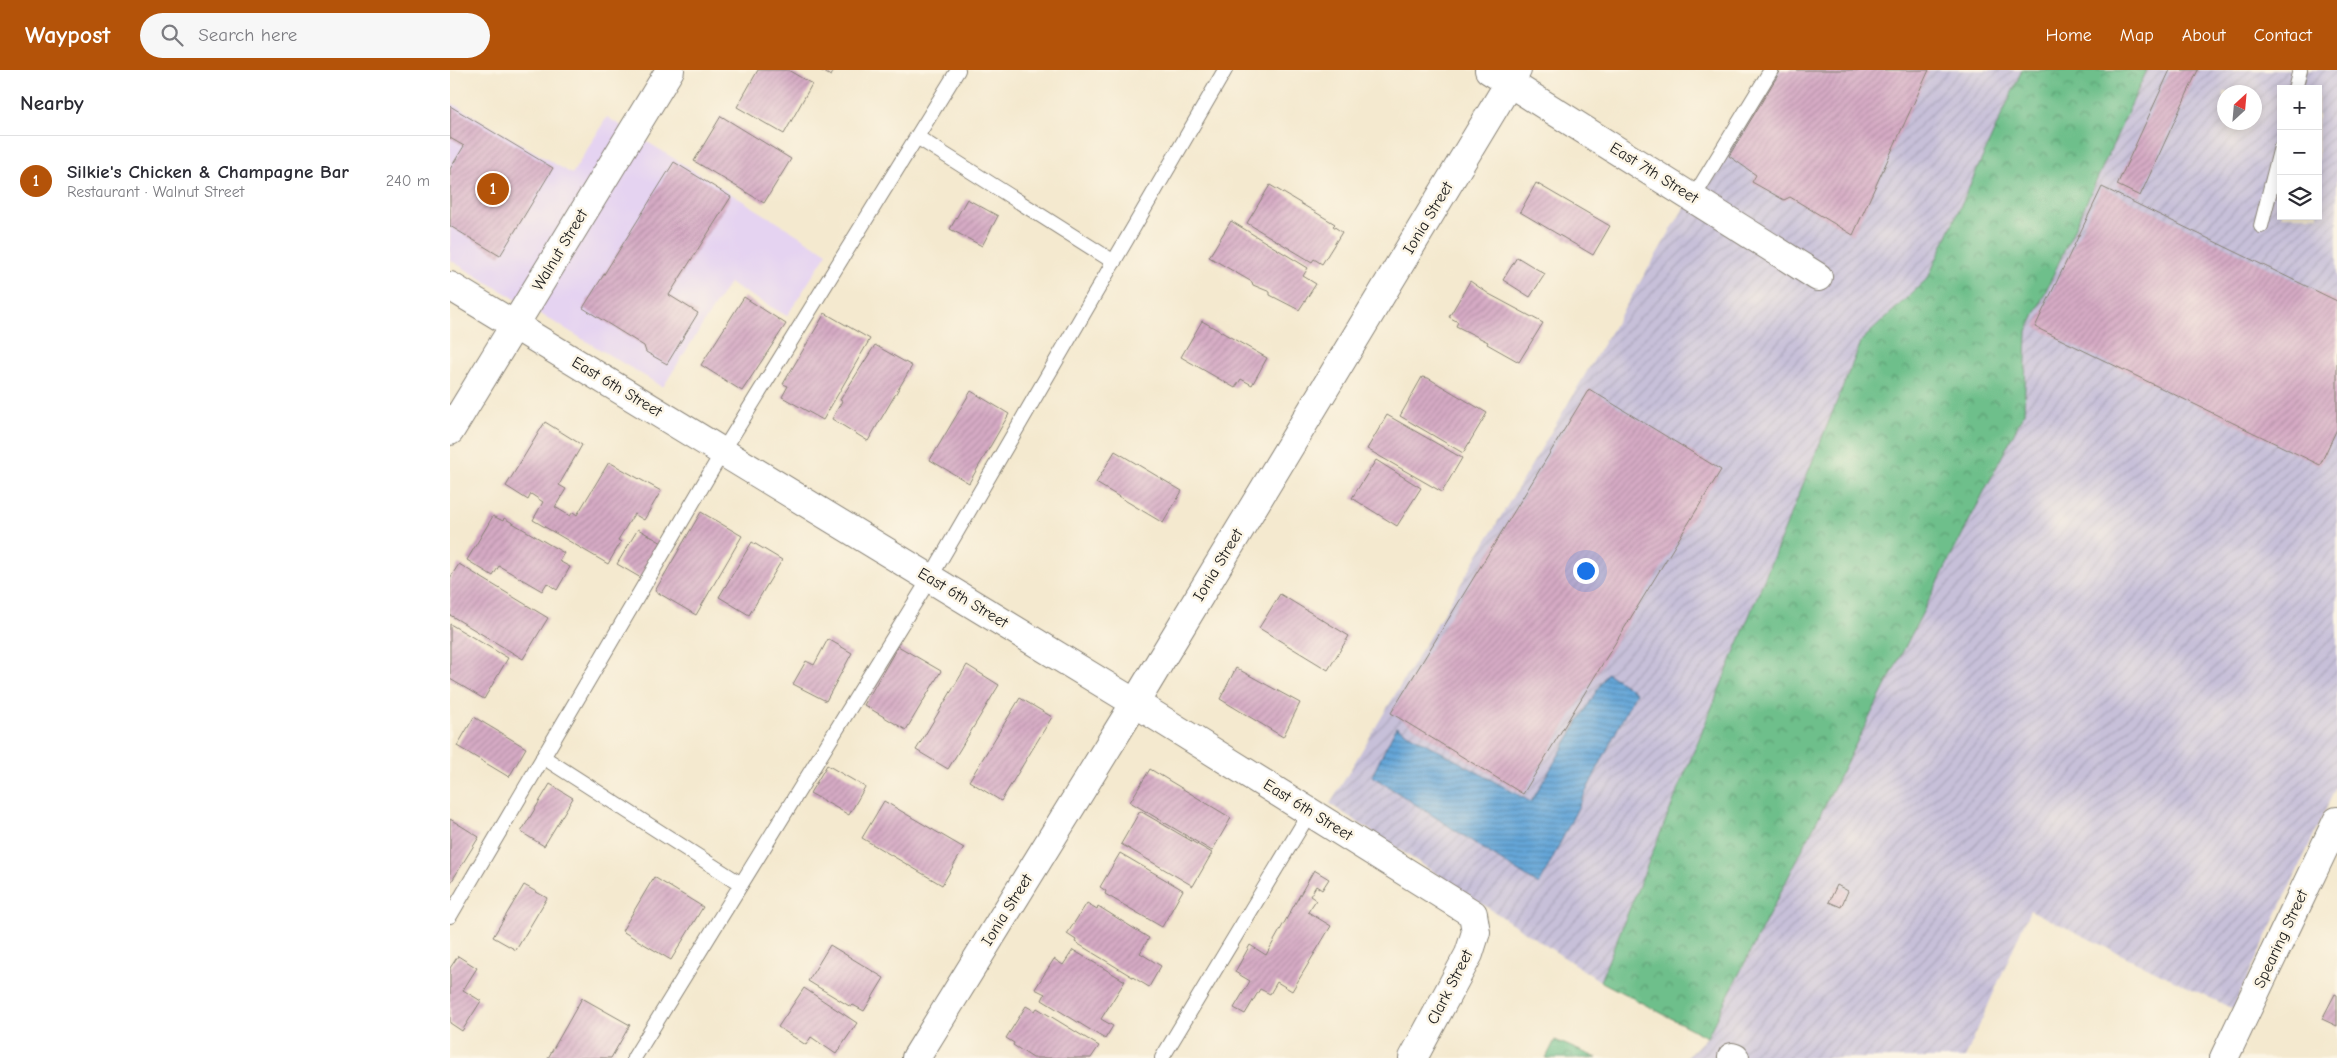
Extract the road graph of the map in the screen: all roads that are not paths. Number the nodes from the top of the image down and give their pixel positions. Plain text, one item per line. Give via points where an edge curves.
1 (670, 70) edge
2 (958, 70) edge
3 (1226, 70) edge
4 (1771, 70) edge
5 (2300, 70) edge
6 (1505, 74) edge
7 (2296, 85) edge
8 (917, 137) junction
9 (2277, 163) edge
10 (1693, 198) junction
11 (2261, 226) dead end
12 (1114, 262) junction
13 (1818, 277) dead end
14 (450, 286) edge
15 (515, 326) junction
16 (450, 431) edge
17 (723, 451) junction
18 (930, 578) junction
19 (1135, 703) junction
20 (543, 757) junction
21 (1310, 812) junction
22 (2337, 821) edge
23 (741, 884) junction
24 (1474, 914) joint
25 (450, 916) edge
26 (634, 1058) edge
27 (916, 1058) edge
28 (1162, 1058) edge
29 (1413, 1058) edge
30 (2224, 1058) edge

1 - 15 street, Walnut Street
2 - 8 lane
3 - 12 lane
4 - 10 lane
5 - 7 lane
6 - 10 street, East 7th Street
6 - 19 street, Ionia Street
8 - 12 lane
8 - 17 lane
9 - 11 lane
10 - 13 street, East 7th Street
12 - 18 lane
14 - 15 street, East 6th Street
15 - 16 street, Walnut Street
15 - 17 street, East 6th Street
17 - 18 street, East 6th Street
17 - 20 lane
18 - 19 street, East 6th Street
18 - 23 lane
19 - 21 street, East 6th Street
19 - 27 street, Ionia Street
20 - 23 lane
20 - 25 lane
21 - 24 street, East 6th Street
21 - 28 lane
22 - 30 street, Spearing Street
23 - 26 lane
24 - 29 street, Clark Street via 1476,932 1469,954

